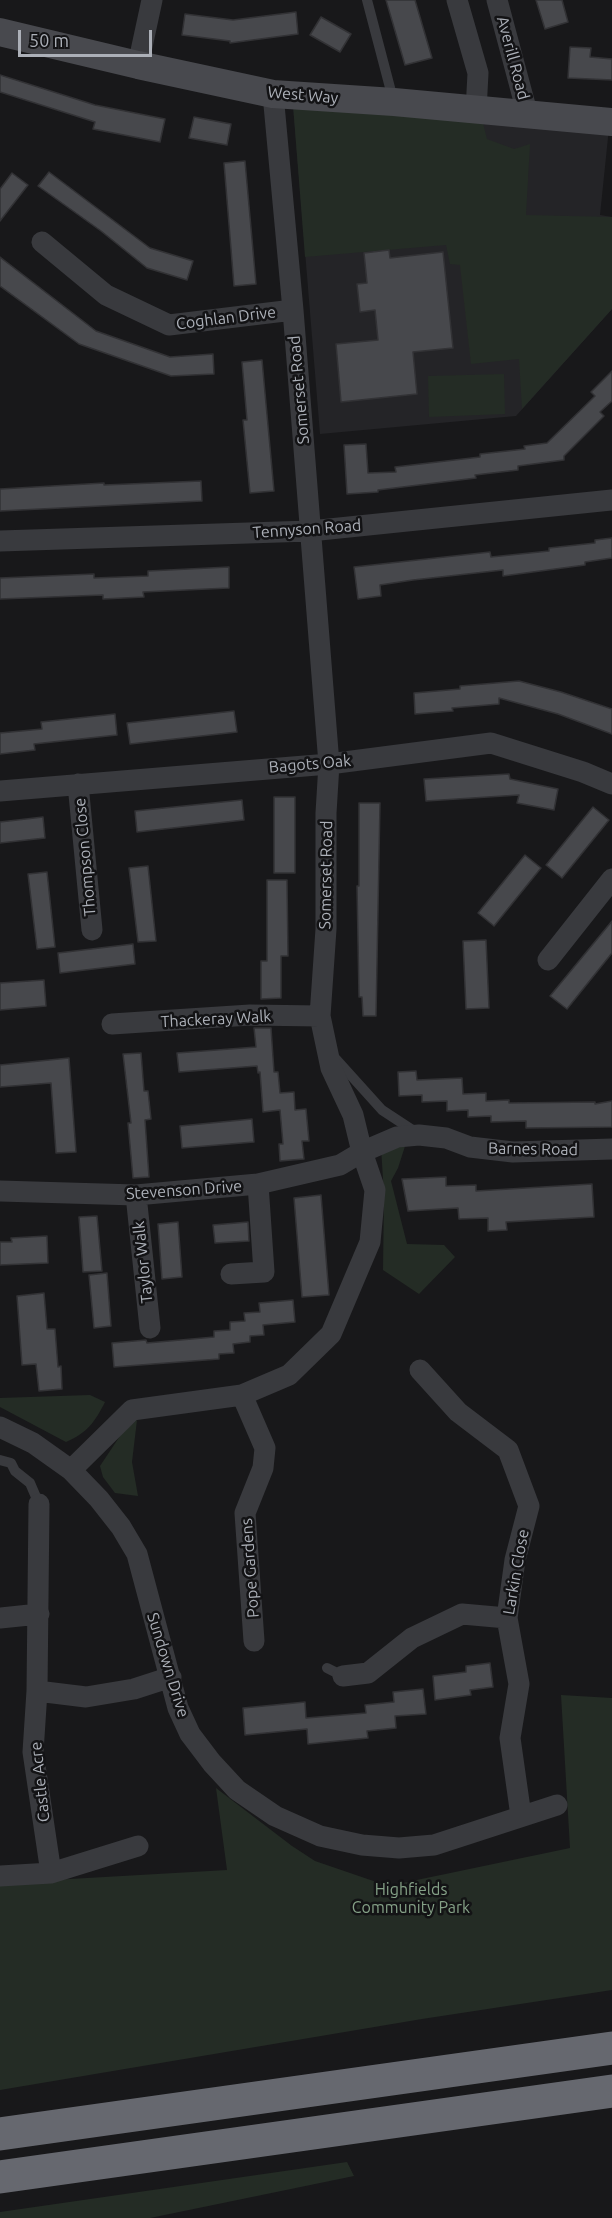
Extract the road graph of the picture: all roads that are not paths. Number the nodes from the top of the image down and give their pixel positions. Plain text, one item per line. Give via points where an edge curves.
1 (152, 0) edge
2 (367, 0) edge
3 (457, 0) edge
4 (497, 0) edge
5 (0, 32) edge
6 (138, 65) junction
7 (273, 93) junction
8 (394, 102) junction
9 (476, 111) junction
10 (528, 116) junction
11 (612, 122) edge
12 (42, 242) dead end
13 (292, 310) junction
14 (612, 500) edge
15 (310, 531) junction
16 (0, 541) edge
17 (329, 764) junction
18 (78, 784) junction
19 (612, 784) edge
20 (0, 791) edge
21 (612, 879) edge
22 (92, 930) dead end
23 (548, 960) dead end
24 (320, 1016) junction
25 (112, 1024) dead end
26 (326, 1048) junction
27 (419, 1135) junction
28 (612, 1149) edge
29 (362, 1152) junction
30 (258, 1184) junction
31 (0, 1191) edge
32 (136, 1195) junction
33 (231, 1274) dead end
34 (150, 1328) dead end
35 (420, 1370) dead end
36 (242, 1395) junction
37 (0, 1427) edge
38 (0, 1460) edge
39 (71, 1470) junction
40 (33, 1513) joint
41 (39, 1614) junction
42 (0, 1618) edge
43 (507, 1618) junction
44 (254, 1641) dead end
45 (335, 1672) dead end
46 (171, 1677) junction
47 (37, 1691) junction
48 (557, 1806) dead end
49 (521, 1816) junction
50 (138, 1846) dead end
51 (51, 1873) junction
52 (0, 1876) edge
53 (612, 2048) edge
54 (612, 2091) edge
55 (0, 2134) edge
56 (0, 2177) edge

1 - 6 street
2 - 8 lane
3 - 9 street via 478,73
4 - 10 street, Averill Road
5 - 6 street, West Way
6 - 7 street, West Way
7 - 8 street, West Way
7 - 13 street, Somerset Road
8 - 9 street, West Way
9 - 10 street, West Way
10 - 11 street, West Way
12 - 13 street, Coghlan Drive via 106,295 169,325
13 - 15 street, Somerset Road
14 - 15 street, Tennyson Road
15 - 16 street, Tennyson Road
15 - 17 street, Somerset Road
17 - 18 street, Bagots Oak
17 - 19 street, Bagots Oak via 491,743
17 - 24 street, Somerset Road
18 - 20 street, Bagots Oak
18 - 22 street, Thompson Close
21 - 23 street
24 - 25 street, Thackeray Walk
24 - 26 street, Somerset Road
26 - 27 lane, Barnes Road via 382,1110
26 - 29 street, Somerset Road via 353,1116
27 - 28 street, Barnes Road via 513,1152
27 - 29 street, Barnes Road via 397,1137
29 - 30 street, Stevenson Drive via 340,1165
29 - 36 street, Somerset Road via 375,1190 370,1242 331,1334 289,1375
30 - 32 street, Stevenson Drive
30 - 33 street via 264,1272
31 - 32 street, Stevenson Drive
32 - 34 street, Taylor Walk
35 - 43 street, Larkin Close via 458,1412 508,1450 529,1506 515,1560
36 - 39 street, Somerset Road via 132,1410
36 - 44 street, Pope Gardens via 265,1448 262,1468 244,1513
37 - 39 street, Sundown Drive via 33,1443
38 - 40 lane via 11,1462 15,1471 30,1483
39 - 46 street, Sundown Drive via 121,1527 137,1554
40 - 41 street, Castle Acre
41 - 42 street
41 - 47 street, Castle Acre
43 - 45 street via 462,1614 412,1638 368,1673
43 - 49 street, Larkin Close via 519,1684 510,1738
46 - 47 street via 134,1689 86,1697
46 - 49 street, Sundown Drive via 178,1708 190,1734 237,1790 275,1816 320,1836 399,1848 434,1845
47 - 51 street, Castle Acre via 33,1752
48 - 49 street, Sundown Drive
50 - 51 street
51 - 52 street
53 - 55 highway
54 - 56 highway

